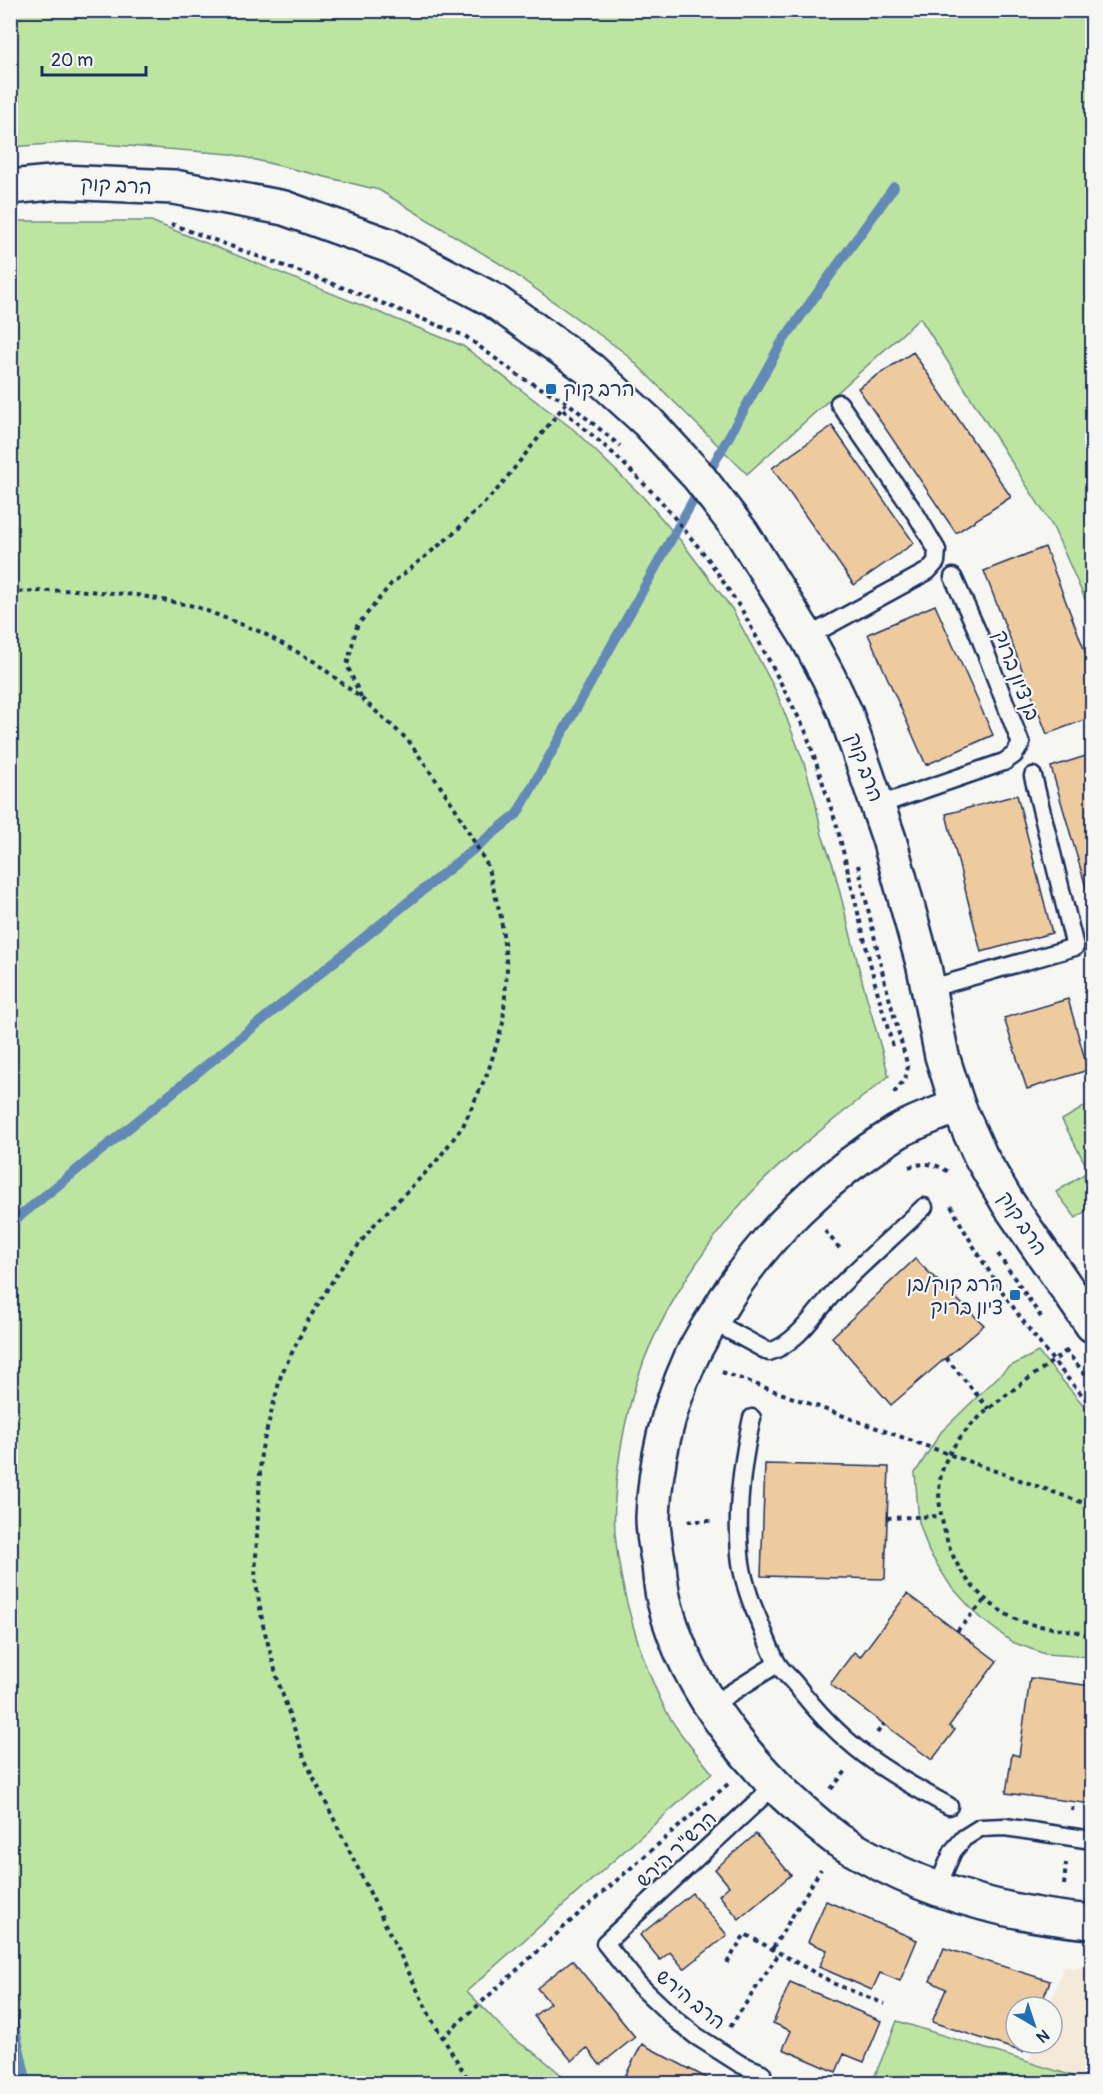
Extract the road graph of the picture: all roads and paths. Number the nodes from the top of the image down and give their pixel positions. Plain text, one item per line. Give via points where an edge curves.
1 (10, 187) edge
2 (169, 223) dead end
3 (567, 402) junction
4 (839, 403) dead end
5 (563, 410) junction
6 (622, 448) dead end
7 (953, 577) dead end
8 (10, 592) edge
9 (807, 637) junction
10 (362, 698) junction
11 (1033, 776) dead end
12 (879, 805) junction
13 (856, 859) dead end
14 (928, 989) junction
15 (893, 1047) dead end
16 (893, 1095) dead end
17 (958, 1106) junction
18 (915, 1165) dead end
19 (901, 1170) dead end
20 (950, 1204) dead end
21 (924, 1207) dead end
22 (832, 1224) dead end
23 (818, 1237) dead end
24 (712, 1321) junction
25 (1092, 1325) edge
26 (742, 1337) junction
27 (1066, 1351) dead end
28 (946, 1358) dead end
29 (1053, 1361) junction
30 (721, 1371) junction
31 (717, 1382) dead end
32 (1092, 1406) edge
33 (989, 1409) junction
34 (752, 1418) dead end
35 (949, 1453) junction
36 (1092, 1506) edge
37 (688, 1512) dead end
38 (941, 1516) junction
39 (887, 1518) dead end
40 (688, 1531) dead end
41 (985, 1600) junction
42 (957, 1631) dead end
43 (1092, 1637) edge
44 (1092, 1663) edge
45 (777, 1664) junction
46 (1089, 1686) dead end
47 (710, 1706) junction
48 (765, 1774) junction
49 (823, 1782) dead end
50 (838, 1795) dead end
51 (949, 1806) dead end
52 (1092, 1840) edge
53 (826, 1861) dead end
54 (1053, 1884) dead end
55 (1073, 1887) dead end
56 (937, 1888) junction
57 (1092, 1922) edge
58 (605, 1943) joint
59 (773, 1948) junction
60 (780, 1952) junction
61 (727, 1963) dead end
62 (885, 2004) dead end
63 (442, 2038) junction
64 (717, 2048) junction
65 (762, 2073) dead end
66 (471, 2084) edge

1 - 9 street, הרב קוק via 61,182 174,187 284,208 390,246 493,300 591,370 698,476 742,533
2 - 3 path via 465,336 522,378
3 - 5 path
3 - 6 path
4 - 9 lane via 917,516 937,550 936,562 928,571
5 - 10 path via 496,491 453,534 391,584 357,626 347,665
5 - 15 path via 660,500 709,560 772,666 806,732 837,826
7 - 12 lane, בן ציון ברוק via 1021,744 1004,762
8 - 10 path via 74,590 137,595 194,606 270,637 315,662
9 - 12 street, הרב קוק via 846,714
10 - 63 path via 408,740 454,806 487,865 501,917 507,969 503,1023 488,1072 463,1126 435,1163 373,1226 338,1272 306,1322 281,1375 261,1452 255,1578 275,1670 305,1760
11 - 14 lane via 1075,947
12 - 14 street, הרב קוק
13 - 16 path via 908,1067 905,1079
14 - 17 street, הרב קוק via 942,1056
17 - 24 street via 899,1131 842,1172 780,1226
17 - 25 street, הרב קוק via 1008,1203
18 - 19 path
20 - 29 path via 998,1283
21 - 26 lane via 839,1287 791,1342 769,1352
22 - 23 path
24 - 26 lane
24 - 47 street via 691,1358 673,1403 662,1444 653,1519 664,1601 678,1641
26 - 30 path
27 - 29 path
28 - 33 path
29 - 32 path
29 - 33 path
30 - 31 path
30 - 35 path
33 - 35 path
34 - 45 lane via 743,1456 740,1554 747,1593
35 - 36 path
35 - 38 path via 942,1470
37 - 40 path
38 - 39 path
38 - 41 path via 956,1562
41 - 42 path
41 - 43 path via 1015,1619
44 - 46 path
45 - 47 lane
45 - 51 lane via 819,1714 855,1748 898,1779
47 - 48 street
48 - 56 street via 839,1840 908,1878
48 - 58 lane, הרש"ר הירש
48 - 63 path via 594,1900
49 - 50 path
52 - 56 lane via 1005,1827 980,1828 953,1851
53 - 59 path
54 - 55 path
56 - 57 street via 1014,1911
58 - 64 lane, הרב הירש via 656,2002 696,2036
59 - 60 path
59 - 61 path via 745,1934
60 - 62 path via 837,1985
60 - 64 path
63 - 66 path
64 - 65 lane, הרב הירש

